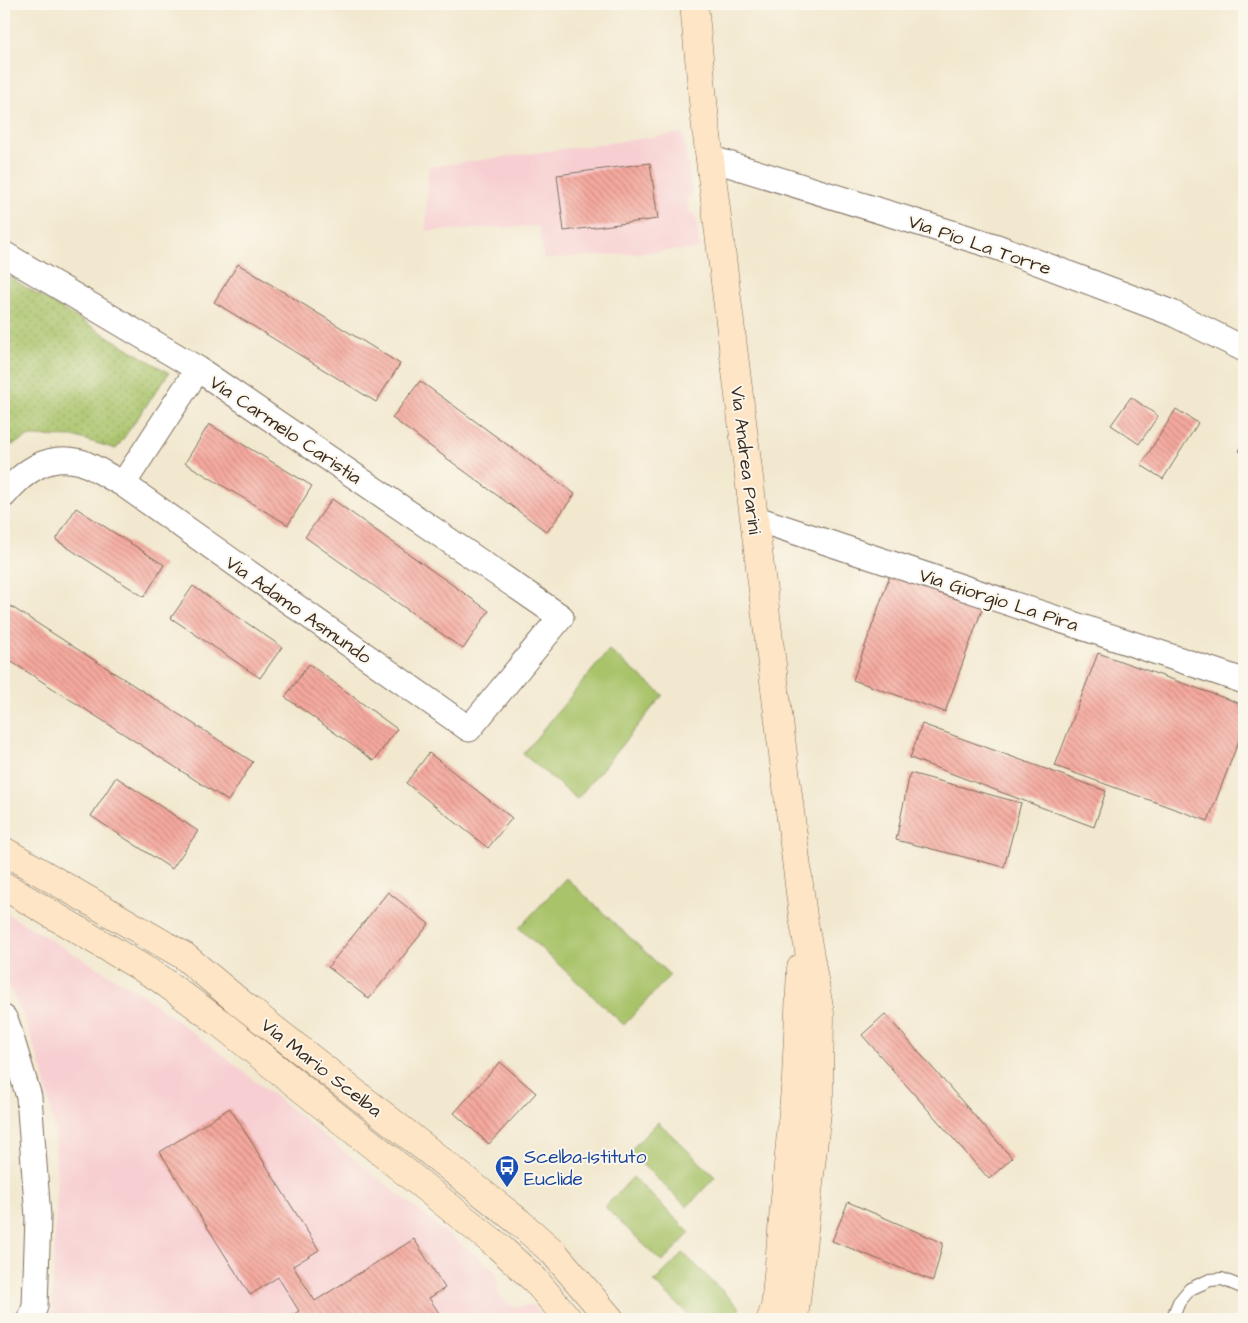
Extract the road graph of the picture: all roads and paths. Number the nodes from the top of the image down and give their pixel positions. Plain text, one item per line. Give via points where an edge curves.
1 (694, 4) edge
2 (709, 158) junction
3 (4, 254) edge
4 (1244, 349) edge
5 (198, 369) junction
6 (123, 484) junction
7 (4, 495) edge
8 (754, 518) junction
9 (561, 617) joint
10 (1244, 681) edge
11 (4, 852) edge
12 (4, 886) edge
13 (803, 917) junction
14 (4, 1018) edge
15 (1244, 1288) edge
16 (31, 1319) edge
17 (568, 1319) edge
18 (610, 1319) edge
19 (771, 1319) edge
20 (794, 1319) edge
21 (1172, 1319) edge

1 - 2 main road, Via Andrea Parini
2 - 4 street, Via Pio La Torre via 997,247 1172,313
2 - 8 main road, Via Andrea Parini
3 - 5 street, Via Carmelo Caristia
5 - 6 street
5 - 9 street, Via Carmelo Caristia
6 - 7 street, Via Adamo Asmundo via 82,463 61,459 34,466
6 - 9 street, Via Adamo Asmundo via 469,729
8 - 10 street, Via Giorgio La Pira
8 - 13 main road, Via Andrea Parini
11 - 18 main road, Via Mario Scelba via 184,956 519,1222 554,1254
12 - 17 main road, Via Mario Scelba via 159,978 220,1023 498,1246 536,1280
13 - 19 main road via 796,1078 775,1306
13 - 20 main road via 820,1013 819,1094
14 - 16 street via 29,1098 38,1217
15 - 21 lane via 1222,1278 1210,1280 1190,1289 1179,1302

